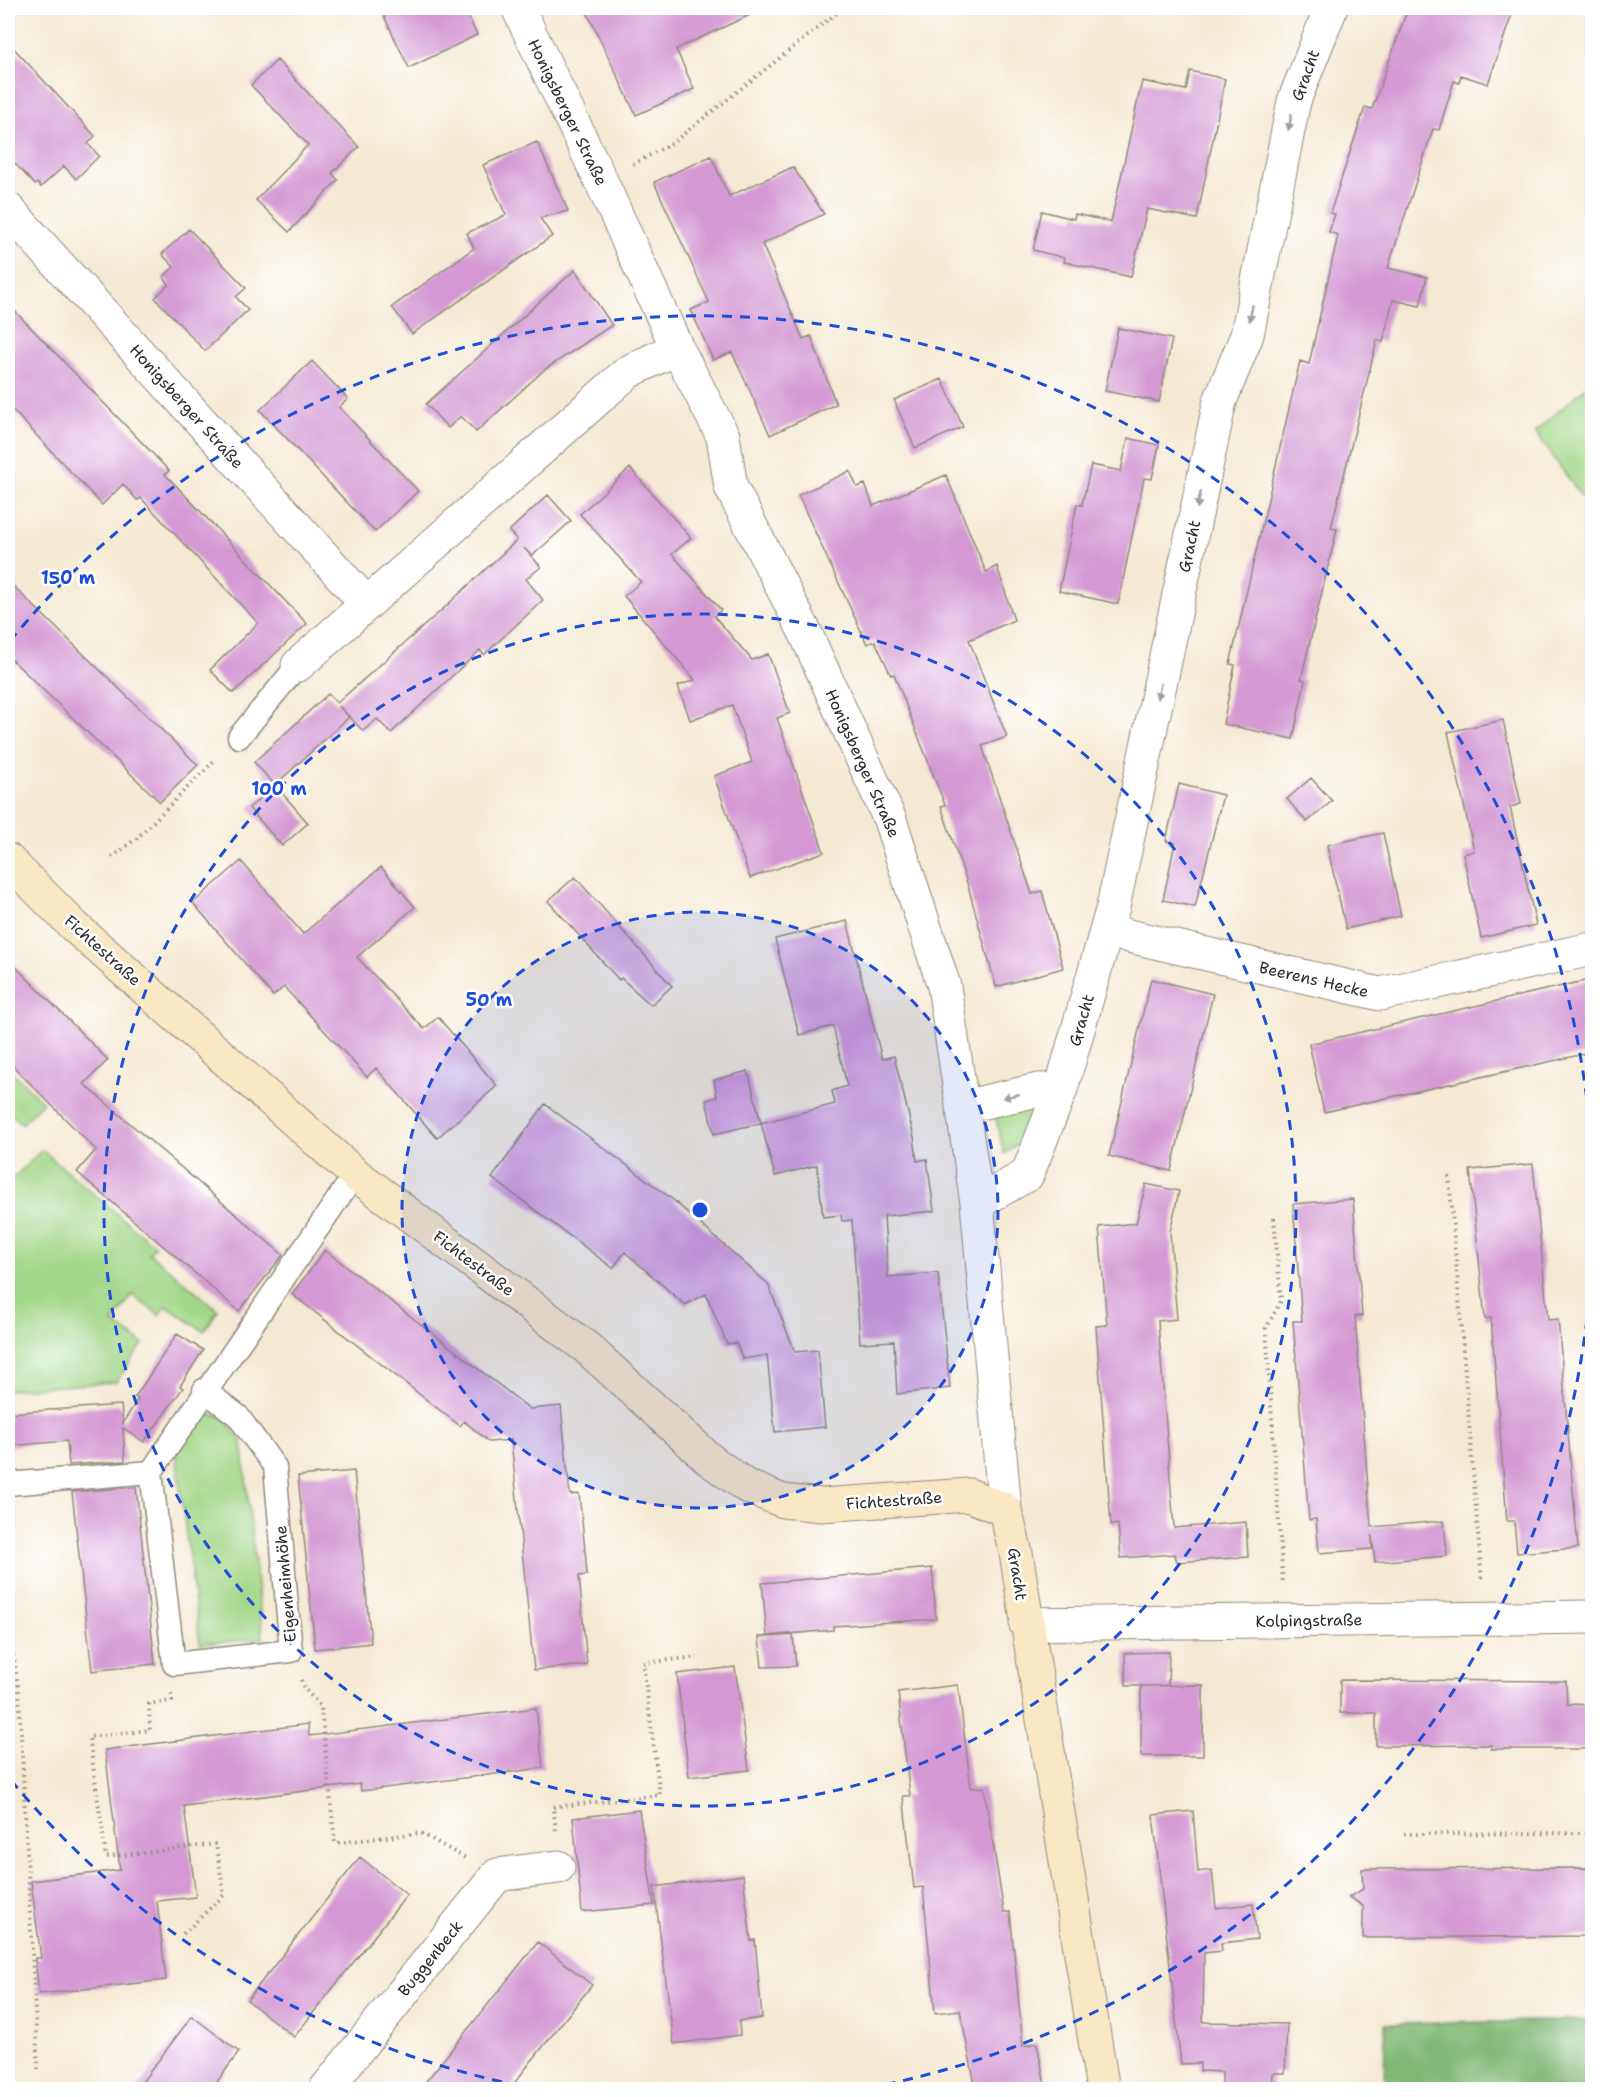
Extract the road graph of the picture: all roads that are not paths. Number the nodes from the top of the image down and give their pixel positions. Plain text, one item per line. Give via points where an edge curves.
1 (518, 8) edge
2 (1331, 8) edge
3 (8, 209) edge
4 (677, 348) junction
5 (366, 603) junction
6 (298, 665) joint
7 (239, 737) road end
8 (8, 860) edge
9 (1107, 931) junction
10 (1593, 949) edge
11 (1061, 1089) junction
12 (962, 1107) junction
13 (355, 1174) junction
14 (977, 1203) junction
15 (204, 1390) junction
16 (151, 1472) junction
17 (8, 1484) edge
18 (1005, 1510) junction
19 (1593, 1617) edge
20 (1026, 1624) junction
21 (558, 1867) road end
22 (325, 2090) edge
23 (1103, 2090) edge

1 - 4 street, Honigsberger Straße
2 -> 9 street, Gracht via 1294,101 1247,334 1220,401
3 - 5 street, Honigsberger Straße
4 - 5 street via 628,372
4 - 12 street, Honigsberger Straße via 723,436 732,487 805,632 890,820 944,986
5 - 6 street
6 - 7 lane
8 - 13 street, Fichtestraße via 75,927
9 - 10 street, Beerens Hecke via 1380,994
9 - 11 street, Gracht
11 -> 12 street via 1038,1090
11 - 14 street, Gracht via 1027,1175
12 - 14 street, Honigsberger Straße
13 - 15 lane
13 - 18 street, Fichtestraße via 587,1348 710,1460 746,1486 783,1501 821,1505 969,1495
14 - 18 street, Gracht
15 - 16 lane
15 - 16 lane, Eigenheimhöhe via 238,1416 275,1467 291,1651 174,1664
16 - 17 lane
18 - 20 street, Gracht via 1016,1553
19 - 20 street, Kolpingstraße
20 - 23 street, Gracht
21 - 22 street, Buggenbeck via 497,1875

